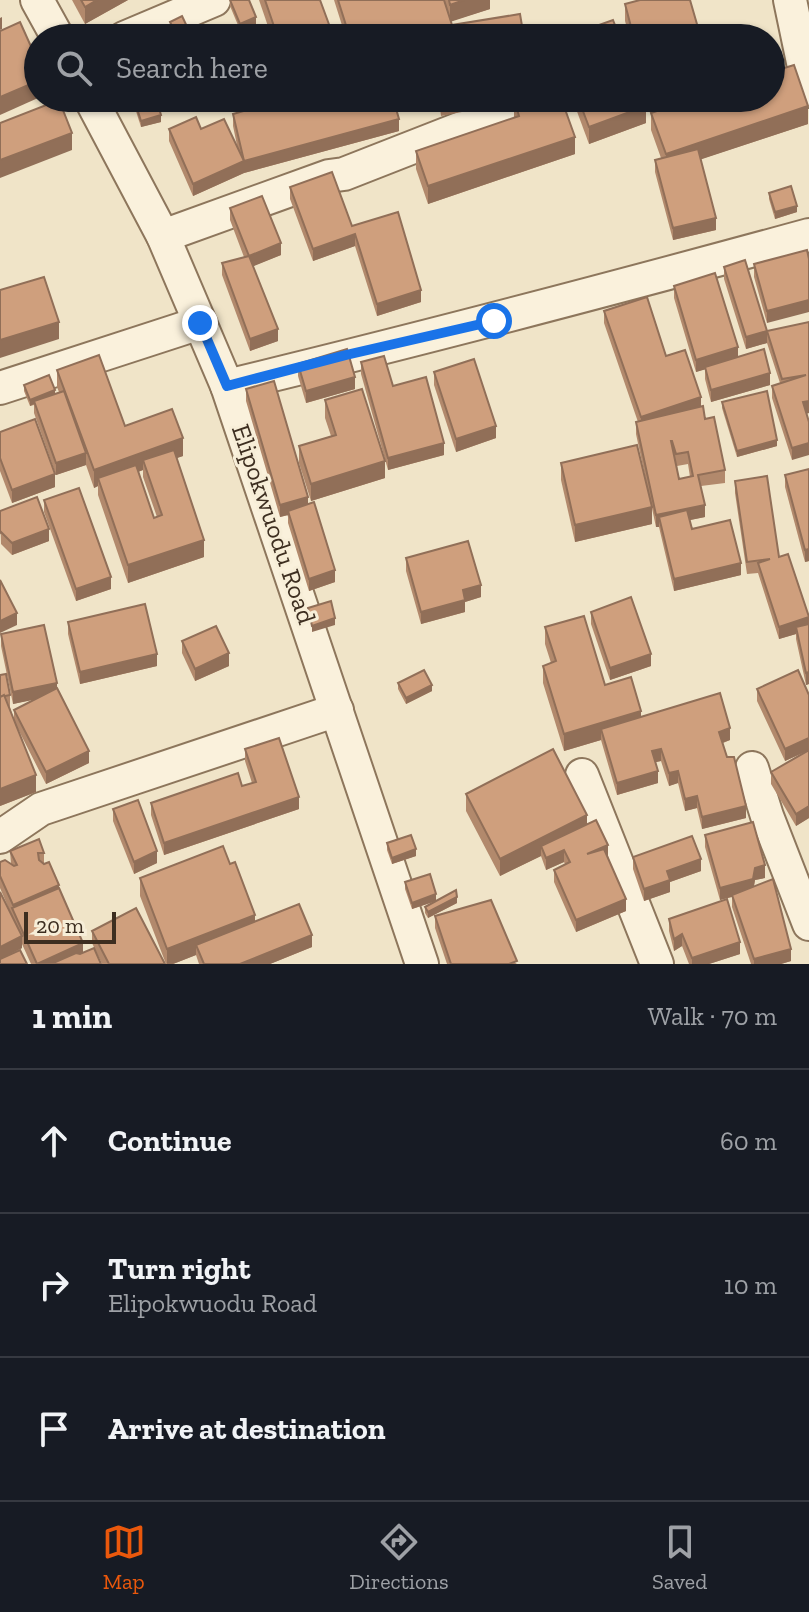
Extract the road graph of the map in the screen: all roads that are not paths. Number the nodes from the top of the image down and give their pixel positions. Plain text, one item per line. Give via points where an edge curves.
1 (37, 0) edge
2 (214, 0) edge
3 (790, 0) edge
4 (50, 24) edge
5 (157, 24) edge
6 (809, 91) edge
7 (97, 112) edge
8 (502, 112) edge
9 (809, 235) edge
10 (163, 236) junction
11 (200, 323) junction
12 (227, 386) junction
13 (0, 388) edge
14 (337, 710) junction
15 (752, 768) dead end
16 (582, 775) dead end
17 (0, 837) edge
18 (809, 924) edge
19 (422, 964) edge
20 (657, 964) edge

1 - 4 street
2 - 5 street
3 - 6 street
7 - 10 street, Elipokwuodu Road
8 - 10 street
9 - 12 street via 494,321
10 - 11 street, Elipokwuodu Road
11 - 12 street, Elipokwuodu Road
11 - 13 street
12 - 14 street, Elipokwuodu Road
14 - 17 street via 41,809
14 - 19 street, Elipokwuodu Road
15 - 18 street
16 - 20 street

